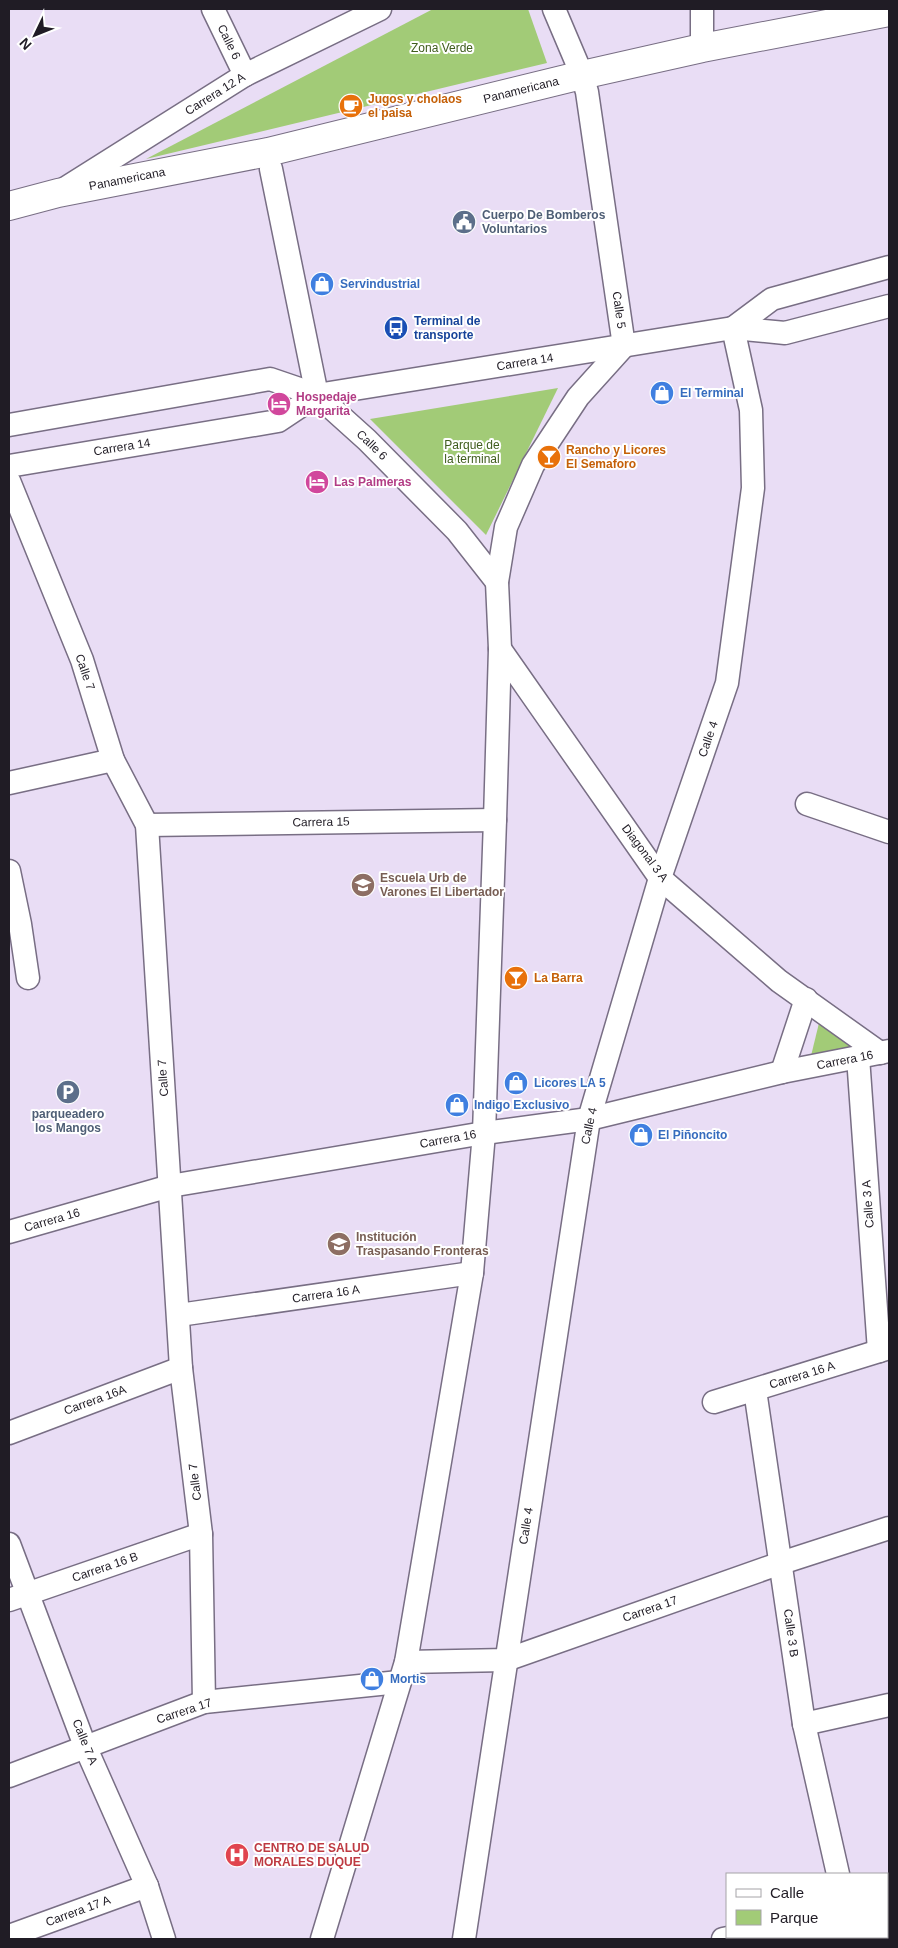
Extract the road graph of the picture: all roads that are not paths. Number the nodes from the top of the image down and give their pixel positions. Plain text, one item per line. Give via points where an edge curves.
1 (213, 9) edge
2 (380, 9) edge
3 (554, 9) edge
4 (702, 9) edge
5 (889, 12) edge
6 (889, 32) edge
7 (702, 48) junction
8 (245, 75) junction
9 (585, 84) junction
10 (271, 169) junction
11 (58, 193) junction
12 (9, 206) edge
13 (9, 221) edge
14 (889, 267) edge
15 (889, 306) edge
16 (732, 328) junction
17 (624, 346) junction
18 (317, 395) junction
19 (9, 425) edge
20 (9, 466) edge
21 (9, 481) edge
22 (497, 582) junction
23 (500, 649) junction
24 (113, 760) junction
25 (9, 783) edge
26 (807, 804) dead end
27 (495, 820) junction
28 (147, 825) junction
29 (889, 832) edge
30 (9, 871) edge
31 (660, 878) junction
32 (15, 925) edge
33 (28, 978) dead end
34 (806, 999) junction
35 (885, 1052) edge
36 (858, 1057) junction
37 (782, 1072) junction
38 (589, 1119) junction
39 (484, 1133) junction
40 (170, 1186) junction
41 (9, 1232) edge
42 (472, 1273) junction
43 (179, 1314) junction
44 (884, 1350) edge
45 (181, 1368) junction
46 (755, 1390) junction
47 (714, 1402) dead end
48 (9, 1432) edge
49 (889, 1528) edge
50 (201, 1534) junction
51 (9, 1544) edge
52 (781, 1563) junction
53 (19, 1597) edge
54 (506, 1660) junction
55 (402, 1672) junction
56 (204, 1702) junction
57 (889, 1705) edge
58 (804, 1724) junction
59 (85, 1746) junction
60 (9, 1776) edge
61 (838, 1873) edge
62 (146, 1886) junction
63 (9, 1936) edge
64 (164, 1939) edge
65 (322, 1939) edge
66 (464, 1939) edge

1 - 8 street, Calle 6
2 - 8 street, Carrera 12 A
3 - 9 street, Calle 5
4 - 7 street
5 - 7 main road, Panamericana
6 - 9 main road, Panamericana
7 - 9 main road, Panamericana
8 - 11 street, Carrera 12 A
9 - 10 main road, Panamericana
9 - 11 main road, Panamericana
9 - 17 street, Calle 5
10 - 13 main road, Panamericana
10 - 18 street
11 - 12 main road, Panamericana
14 - 16 street, Carrera 14 via 772,299
15 - 16 street, Carrera 14 via 785,333
16 - 17 street, Carrera 14
16 - 31 street, Calle 4 via 751,410 752,497 727,683
17 - 18 street, Carrera 14
17 - 22 street, Calle 5 via 578,397 533,465 506,527
18 - 19 street, Carrera 14 via 270,379
18 - 20 street, Carrera 14 via 278,421
18 - 22 street, Calle 6 via 367,440 457,531
21 - 24 street, Calle 7 via 82,660
22 - 23 street, Calle 5
23 - 27 street, Calle 5
23 - 31 street, Diagonal 3 A
24 - 25 street
24 - 28 street, Calle 7
26 - 29 street
27 - 28 street, Carrera 15
27 - 39 street, Calle 5
28 - 40 street, Calle 7
30 - 32 street
31 - 34 street, Diagonal 3 A via 779,981
31 - 38 street, Calle 4
32 - 33 street
34 - 35 street, Diagonal 3 A
34 - 37 street
35 - 36 street, Carrera 16
36 - 37 street, Carrera 16
36 - 44 street, Calle 3 A
37 - 38 street, Carrera 16
38 - 39 street, Carrera 16
38 - 54 street, Calle 4
39 - 40 street, Carrera 16
39 - 42 street, Calle 5
40 - 41 street, Carrera 16
40 - 43 street, Calle 7
42 - 43 street, Carrera 16 A
42 - 55 street, Calle 5
43 - 45 street, Calle 7
44 - 46 street, Carrera 16 A
45 - 48 street, Carrera 16A
45 - 50 street, Calle 7
46 - 47 street, Carrera 16 A
46 - 52 street, Calle 3 B
49 - 52 street, Carrera 17
50 - 53 street, Carrera 16 B
50 - 56 street, Calle 7
51 - 53 street, Calle 7 A
52 - 54 street, Carrera 17
52 - 58 street, Calle 3 B
53 - 59 street, Calle 7 A
54 - 55 street, Carrera 17
54 - 66 street, Calle 4
55 - 56 street, Carrera 17
55 - 65 street, Calle 5
56 - 59 street, Carrera 17
57 - 58 street
58 - 61 street, Calle 3 B
59 - 60 street, Carrera 17
59 - 62 street, Calle 7 A
62 - 63 street, Carrera 17 A
62 - 64 street, Calle 7 A

